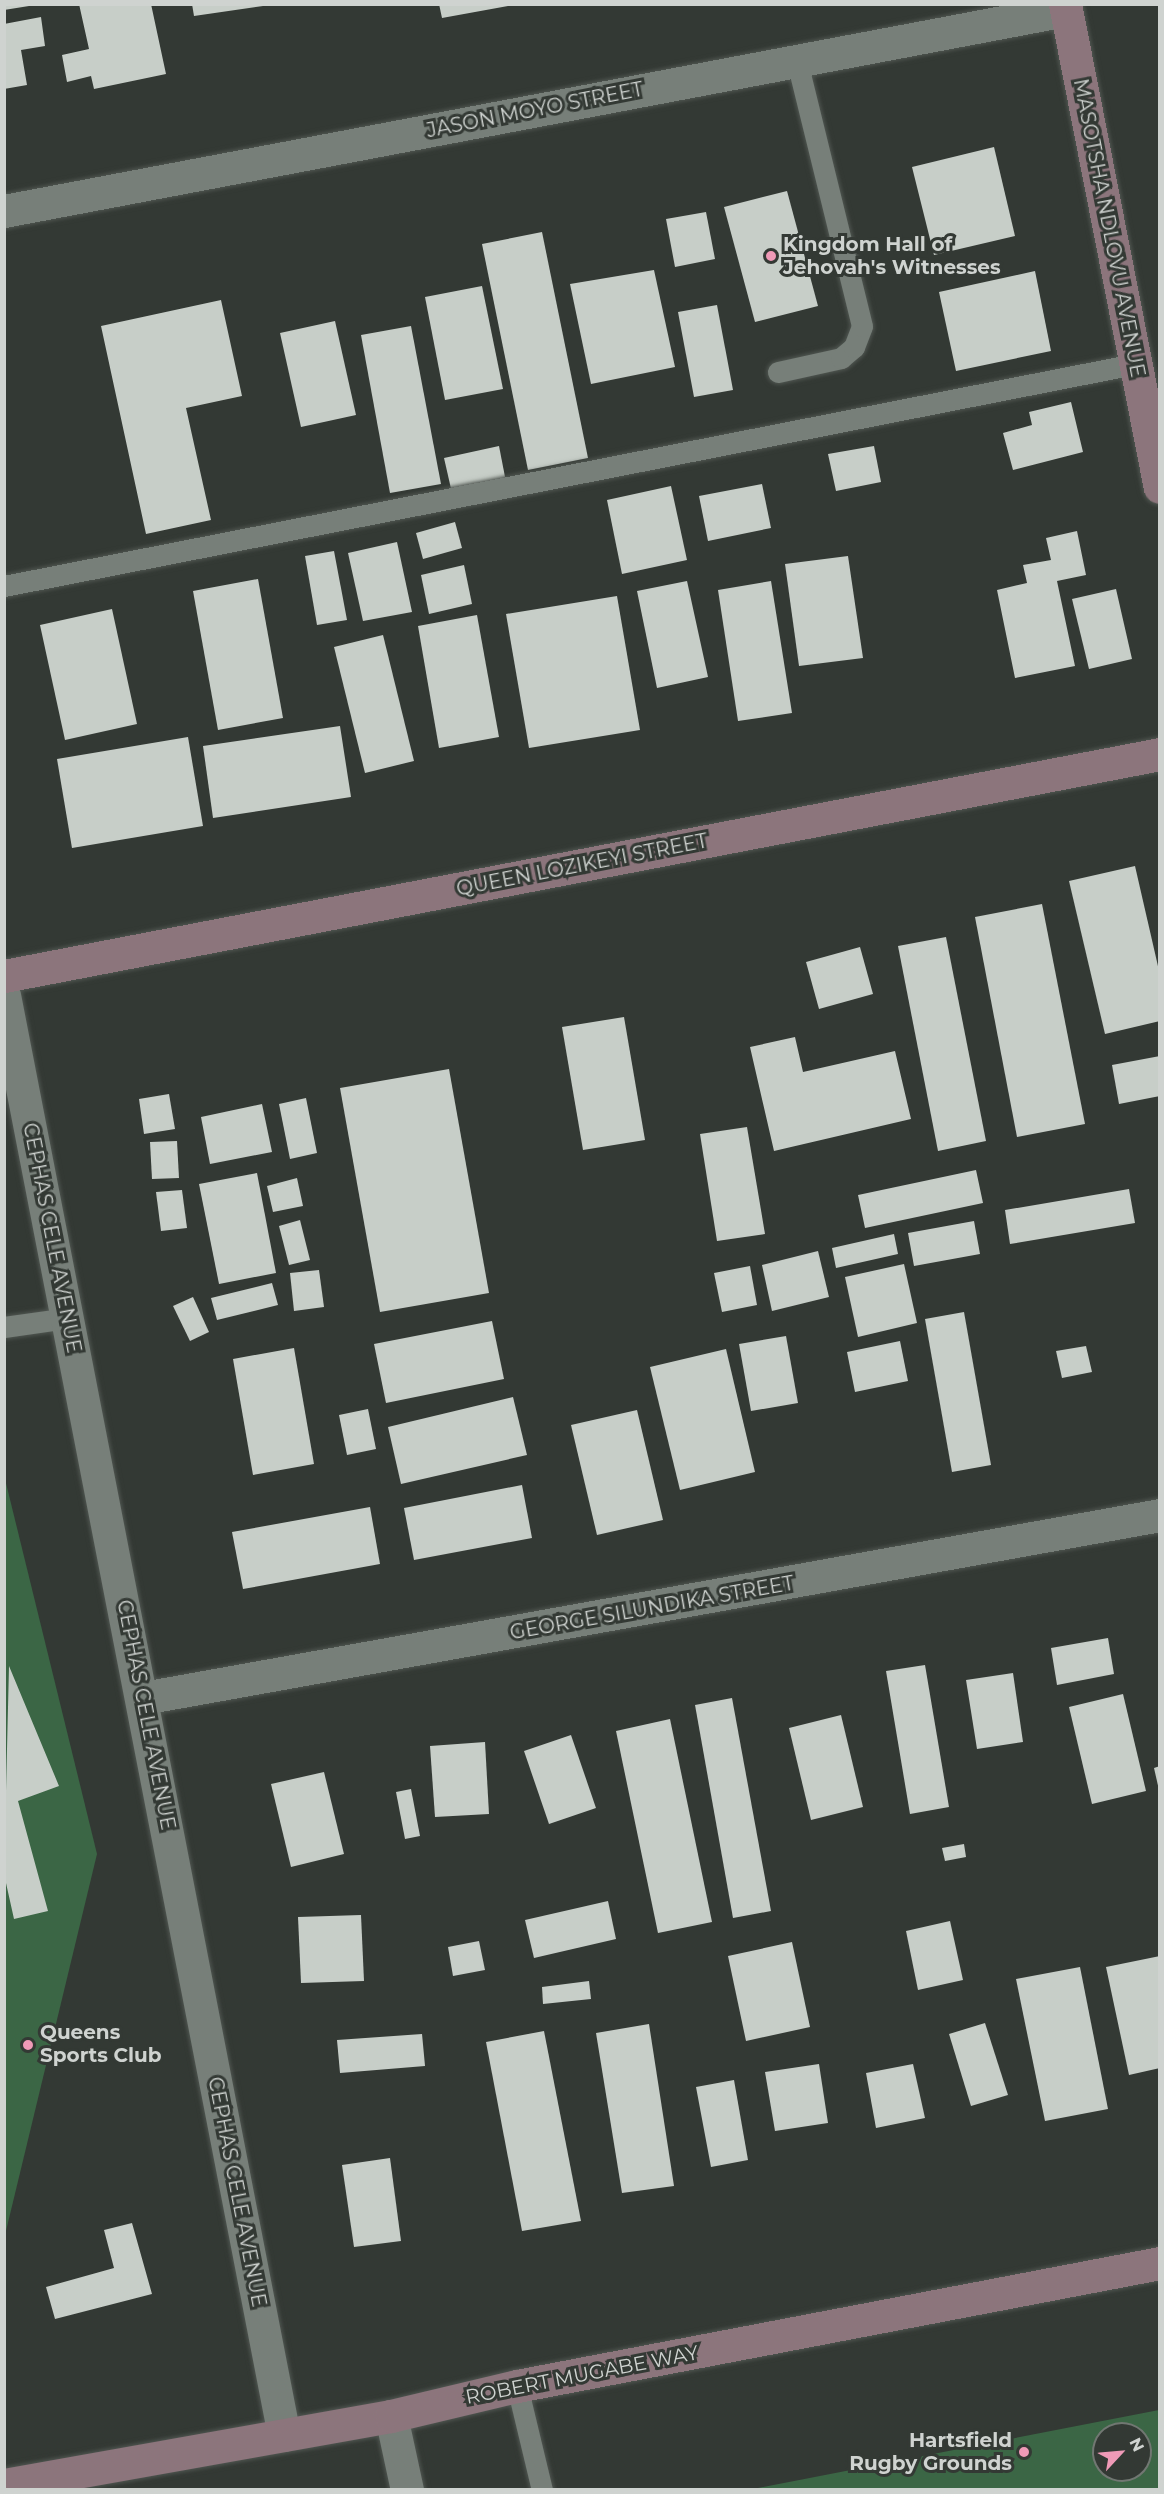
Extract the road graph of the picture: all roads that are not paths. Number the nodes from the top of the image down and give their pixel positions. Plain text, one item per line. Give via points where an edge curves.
1 (1066, 7) edge
2 (797, 61) junction
3 (4, 211) edge
4 (1135, 363) junction
5 (778, 372) dead end
6 (1160, 487) edge
7 (4, 586) edge
8 (1160, 754) edge
9 (4, 976) edge
10 (4, 995) edge
11 (68, 1318) junction
12 (4, 1327) edge
13 (1160, 1515) edge
14 (143, 1698) junction
15 (1160, 2263) edge
16 (518, 2386) junction
17 (391, 2416) junction
18 (284, 2436) junction
19 (4, 2485) edge
20 (407, 2490) edge
21 (542, 2490) edge

1 - 2 street, JASON MOYO STREET
1 - 4 street, MASOTSHA NDLOVU AVENUE
2 - 3 street, JASON MOYO STREET
2 - 5 lane via 862,326 854,347 841,358
4 - 6 street, MASOTSHA NDLOVU AVENUE
4 - 7 lane
8 - 9 street, QUEEN LOZIKEYI STREET
10 - 11 street, CEPHAS CELE AVENUE
11 - 12 lane
11 - 14 street, CEPHAS CELE AVENUE
13 - 14 street, GEORGE SILUNDIKA STREET
14 - 18 street, CEPHAS CELE AVENUE
15 - 16 street, ROBERT MUGABE WAY
16 - 17 street, ROBERT MUGABE WAY
16 - 21 lane
17 - 18 street, ROBERT MUGABE WAY
17 - 20 street
18 - 19 street, ROBERT MUGABE WAY

